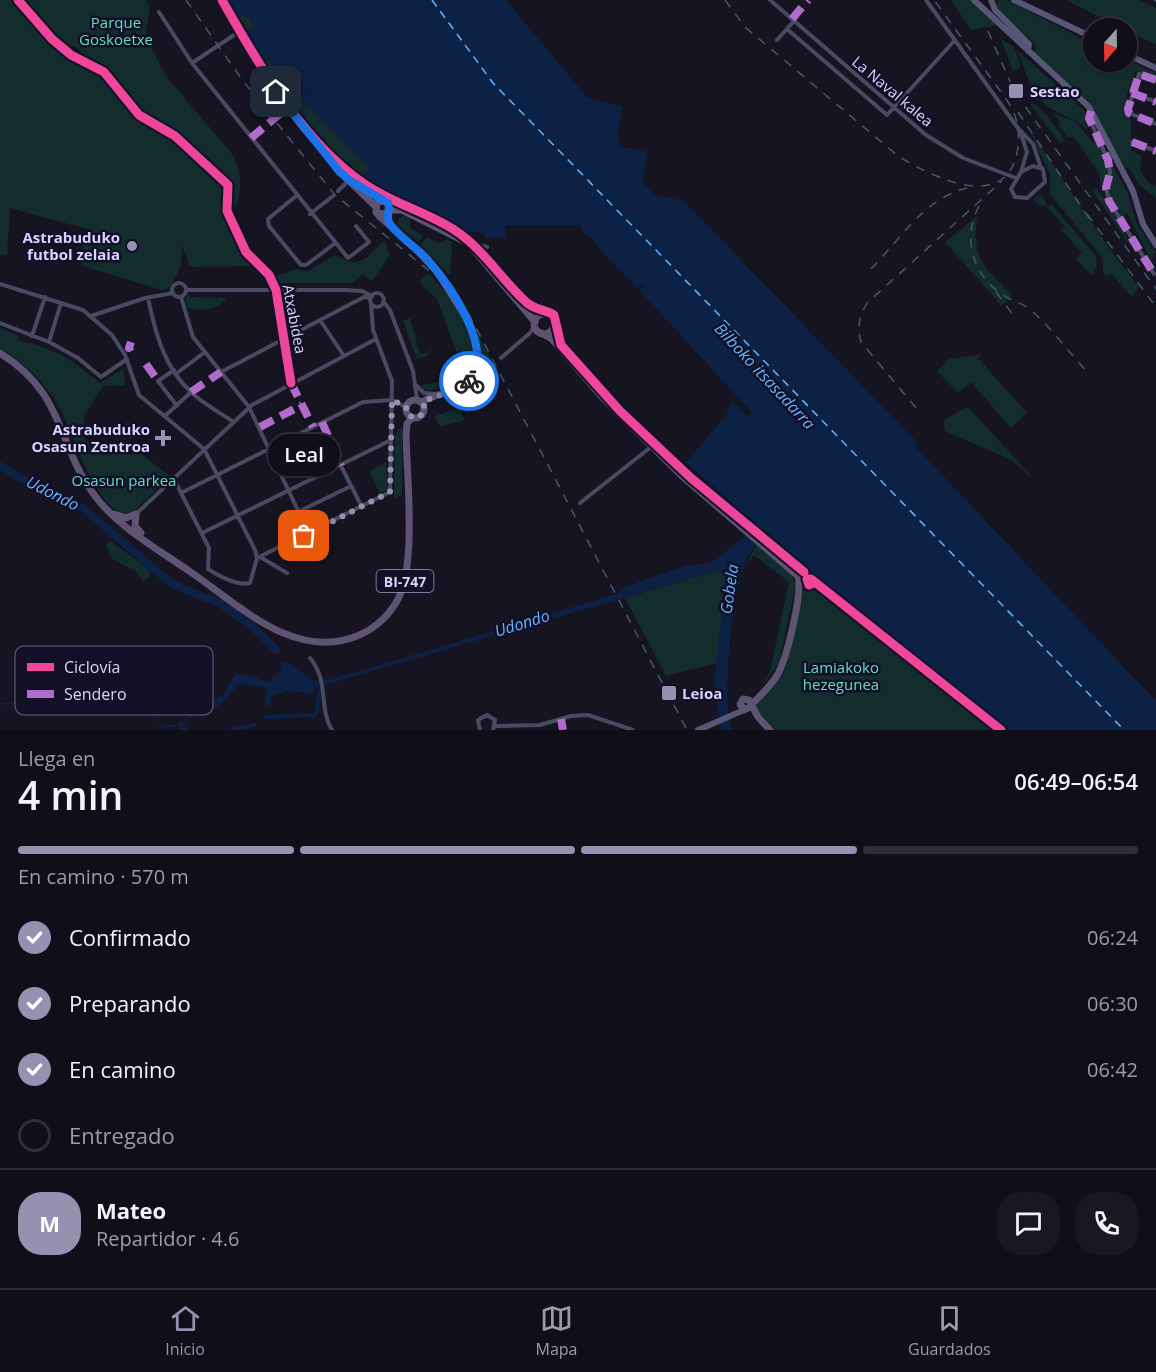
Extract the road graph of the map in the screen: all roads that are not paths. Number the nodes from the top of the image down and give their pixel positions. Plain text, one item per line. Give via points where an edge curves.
1 (18, 0) edge
2 (219, 0) edge
3 (770, 0) edge
4 (926, 0) edge
5 (974, 0) edge
6 (991, 0) edge
7 (1014, 0) edge
8 (159, 12) dead end
9 (794, 21) junction
10 (787, 29) junction
11 (237, 33) junction
12 (1083, 33) edge
13 (777, 40) dead end
14 (955, 40) junction
15 (1028, 51) junction
16 (1137, 59) edge
17 (192, 63) junction
18 (1156, 68) edge
19 (1156, 80) edge
20 (1132, 93) junction
21 (1156, 102) edge
22 (894, 109) junction
23 (1091, 111) junction
24 (1156, 124) edge
25 (1020, 131) junction
26 (1132, 142) dead end
27 (1156, 151) edge
28 (1043, 170) junction
29 (1021, 172) junction
30 (1016, 178) junction
31 (349, 180) junction
32 (338, 191) dead end
33 (333, 195) dead end
34 (296, 196) junction
35 (383, 207) junction
36 (310, 214) junction
37 (356, 226) dead end
38 (468, 243) junction
39 (334, 244) junction
40 (1156, 245) edge
41 (487, 247) dead end
42 (479, 255) junction
43 (1154, 273) dead end
44 (0, 284) edge
45 (186, 290) junction
46 (276, 290) junction
47 (173, 293) junction
48 (45, 297) junction
49 (181, 297) junction
50 (148, 298) junction
51 (371, 299) junction
52 (383, 301) junction
53 (61, 303) junction
54 (524, 306) junction
55 (82, 310) junction
56 (103, 313) junction
57 (543, 314) junction
58 (91, 316) junction
59 (320, 320) junction
60 (0, 323) edge
61 (535, 323) junction
62 (100, 324) junction
63 (552, 329) junction
64 (540, 332) junction
65 (530, 333) junction
66 (32, 336) junction
67 (285, 339) junction
68 (376, 339) junction
69 (49, 342) junction
70 (559, 349) junction
71 (205, 352) junction
72 (0, 354) edge
73 (344, 356) junction
74 (501, 358) dead end
75 (126, 359) junction
76 (176, 372) junction
77 (221, 372) junction
78 (291, 383) junction
79 (416, 384) junction
80 (191, 392) junction
81 (439, 394) junction
82 (392, 400) junction
83 (420, 401) junction
84 (177, 406) junction
85 (249, 407) junction
86 (406, 407) junction
87 (165, 417) junction
88 (412, 417) junction
89 (234, 422) junction
90 (391, 440) junction
91 (651, 447) junction
92 (204, 449) junction
93 (270, 449) junction
94 (341, 466) junction
95 (216, 474) junction
96 (174, 479) junction
97 (351, 486) junction
98 (290, 490) junction
99 (181, 493) junction
100 (580, 503) dead end
101 (362, 507) junction
102 (300, 511) junction
103 (109, 512) junction
104 (134, 515) junction
105 (238, 516) junction
106 (130, 529) junction
107 (202, 533) junction
108 (309, 533) junction
109 (163, 553) junction
110 (318, 553) dead end
111 (258, 558) junction
112 (287, 573) dead end
113 (310, 658) dead end
114 (743, 708) junction
115 (477, 723) junction
116 (494, 728) edge
117 (332, 730) edge
118 (473, 730) edge
119 (480, 730) edge
120 (633, 730) edge
121 (698, 730) edge
122 (770, 730) edge

1 - 46 street, Atxabidea via 52,39 71,55 104,72 139,115 175,136 224,180 230,194 227,211 246,252 269,275
2 - 11 main road
3 - 9 street, La Naval kalea
4 - 14 street
5 - 15 street
6 - 15 street via 995,10 1029,44
7 - 12 street
8 - 17 street
9 - 10 street
9 - 22 street, La Naval kalea
10 - 13 street
10 - 22 street via 883,114 889,115
11 - 17 street
11 - 31 main road via 302,126
14 - 22 street
14 - 25 street
15 - 23 street via 1070,86
16 - 18 street
17 - 34 street
19 - 20 street via 1139,74
20 - 21 street
20 - 24 street via 1129,113
22 - 30 street, La Naval kalea via 963,158
23 - 40 street
23 - 43 street via 1089,118 1108,160 1109,201
25 - 28 street via 1033,144
25 - 29 street via 1027,152
26 - 27 street
28 - 29 street via 1033,166
28 - 30 street via 1045,182 1028,198 1012,194
29 - 30 street
31 - 32 street
31 - 35 main road
33 - 36 street
34 - 36 street
34 - 39 street via 268,219 268,224 298,263 304,265
35 - 38 main road
35 - 42 main road via 398,208 458,239
35 - 81 main road, bridge via 390,225 437,272 466,318 477,346 477,370 471,380
36 - 39 street
37 - 39 street via 369,240 367,246 348,258
38 - 41 street
38 - 42 main road
42 - 54 main road
44 - 48 street
45 - 46 street
45 - 47 street via 178,284
45 - 49 street
46 - 51 street via 362,291
46 - 67 street, Atxabidea
47 - 49 street
47 - 50 street
48 - 53 street
48 - 66 street
49 - 71 street via 193,337
50 - 56 street
50 - 76 street via 160,348
51 - 52 street via 379,306
51 - 52 street via 381,295
51 - 59 street via 364,297
51 - 68 street
52 - 79 street via 390,310
53 - 55 street
53 - 69 street
54 - 57 main road
54 - 61 main road
55 - 56 street
55 - 58 street
56 - 58 street
56 - 62 street
57 - 61 main road
57 - 63 main road via 551,318
58 - 62 street
59 - 67 street
59 - 73 street
60 - 66 street
61 - 64 main road
61 - 65 street
62 - 75 street via 119,344
63 - 64 main road
63 - 70 main road
64 - 65 street
64 - 70 main road
65 - 74 street
66 - 69 street
67 - 77 street
67 - 78 street, Atxabidea
68 - 73 street
68 - 82 street via 391,375
69 - 75 street via 101,377
70 - 91 main road
71 - 76 street
71 - 77 street
72 - 103 main road, BI-747 via 30,376 46,396 84,479
73 - 78 street
75 - 87 street via 139,395
76 - 80 street
76 - 84 street via 158,381
77 - 85 street
78 - 85 street
79 - 81 street via 424,393
79 - 83 street
80 - 84 street
80 - 89 street
81 - 83 main road
82 - 86 street
82 - 90 street
82 - 93 street via 353,406
83 - 86 main road via 409,402
83 - 88 main road, BI-747 via 425,409 423,414
84 - 87 street
85 - 89 street
85 - 93 street
86 - 88 main road
87 - 92 street
88 - 109 main road, BI-747 via 406,435 406,580 391,611 363,634 329,643 286,635
89 - 92 street
90 - 94 street
90 - 101 street via 388,495
91 - 100 street
91 - 114 main road via 793,569 800,581 782,667 771,684
92 - 95 street
92 - 96 street
93 - 95 street
93 - 98 street
94 - 97 street
94 - 98 street
95 - 99 street
95 - 105 street
96 - 99 street
96 - 104 street
97 - 101 street
97 - 102 street
98 - 102 street
98 - 105 street
99 - 107 street
101 - 108 street
102 - 108 street
103 - 104 main road via 126,518
103 - 106 main road, BI-747
104 - 106 main road
104 - 109 main road via 135,526
105 - 107 street
105 - 111 street
106 - 109 main road, BI-747
107 - 111 street via 210,551 208,569 240,584 250,583
108 - 110 street
108 - 111 street
111 - 112 street
113 - 117 street via 323,680 326,719
114 - 121 street
114 - 122 main road
115 - 116 street via 487,715 495,720
115 - 118 street
115 - 119 street
116 - 120 street via 540,725 588,715

